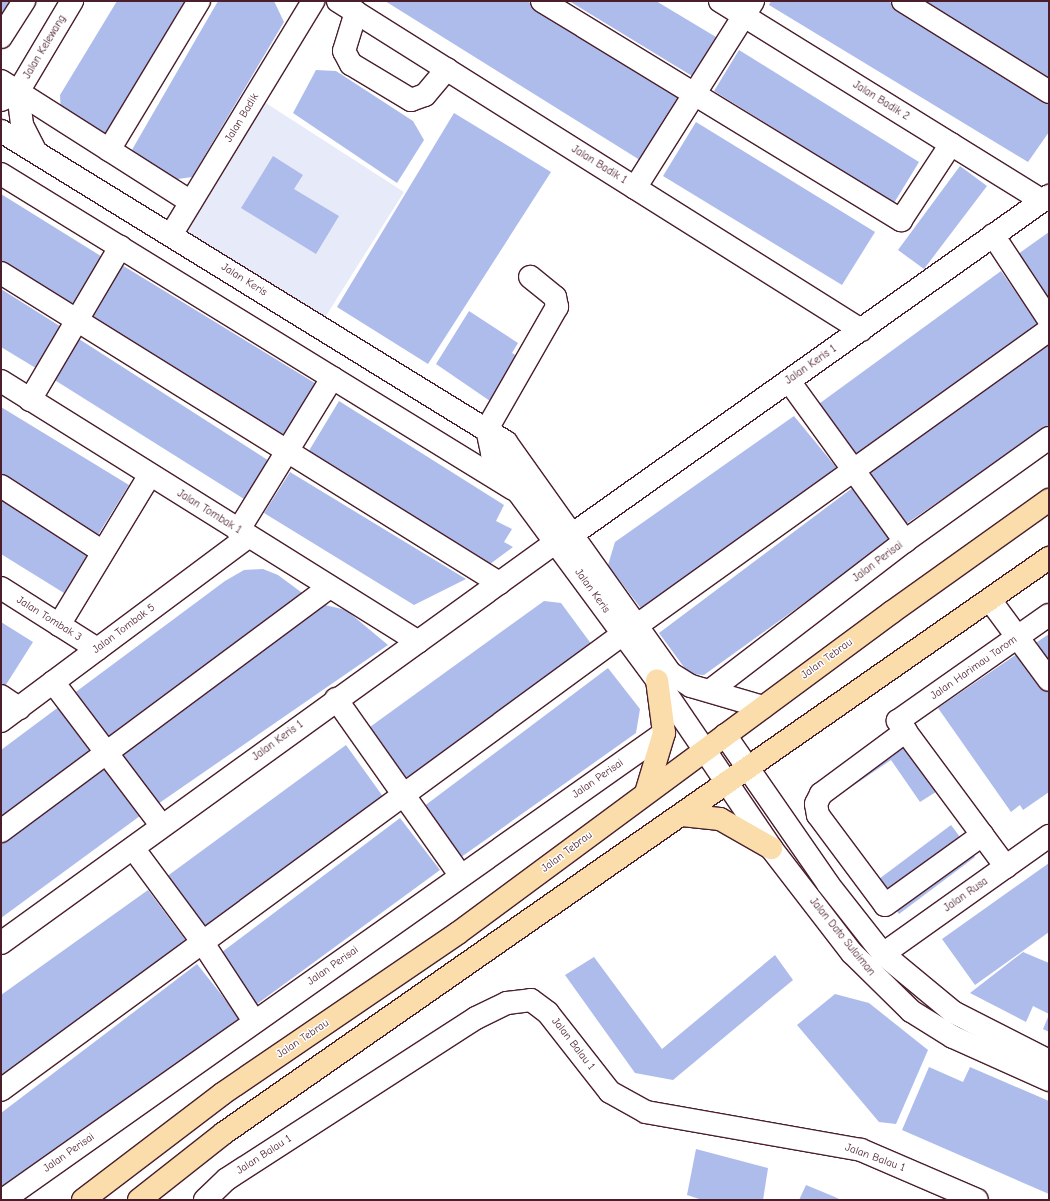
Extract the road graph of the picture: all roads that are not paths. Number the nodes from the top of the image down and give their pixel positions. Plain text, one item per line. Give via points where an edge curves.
1 (24, 1) edge
2 (72, 1) edge
3 (199, 1) edge
4 (313, 1) edge
5 (542, 1) edge
6 (720, 1) edge
7 (903, 1) edge
8 (347, 7) edge
9 (748, 8) edge
10 (1, 37) edge
11 (447, 69) junction
12 (7, 91) edge
13 (1049, 92) edge
14 (695, 94) junction
15 (1, 131) edge
16 (951, 144) junction
17 (110, 150) junction
18 (34, 151) junction
19 (1, 174) edge
20 (635, 188) junction
21 (1045, 198) edge
22 (191, 202) junction
23 (171, 235) junction
24 (993, 235) junction
25 (120, 247) junction
26 (1, 274) edge
27 (530, 276) dead end
28 (1049, 320) edge
29 (75, 322) junction
30 (861, 330) junction
31 (1049, 330) edge
32 (332, 378) junction
33 (789, 380) junction
34 (1, 382) edge
35 (30, 400) junction
36 (488, 429) junction
37 (1049, 438) edge
38 (288, 451) junction
39 (850, 469) junction
40 (150, 475) junction
41 (1, 486) edge
42 (519, 493) junction
43 (1049, 500) edge
44 (243, 534) junction
45 (565, 538) junction
46 (905, 541) junction
47 (103, 552) junction
48 (1049, 558) edge
49 (499, 583) junction
50 (329, 587) junction
51 (1, 588) edge
52 (990, 600) junction
53 (1049, 615) edge
54 (59, 625) junction
55 (631, 629) junction
56 (1018, 638) junction
57 (418, 642) junction
58 (97, 649) junction
59 (657, 680) junction
60 (1049, 680) edge
61 (53, 682) junction
62 (710, 690) junction
63 (1, 696) edge
64 (336, 698) junction
65 (763, 707) junction
66 (19, 708) junction
67 (1, 721) edge
68 (902, 726) junction
69 (664, 733) junction
70 (725, 735) junction
71 (705, 749) junction
72 (107, 754) junction
73 (748, 770) junction
74 (729, 783) junction
75 (646, 793) junction
76 (406, 794) junction
77 (682, 815) junction
78 (161, 825) junction
79 (1, 831) edge
80 (982, 835) junction
81 (1049, 836) edge
82 (132, 848) junction
83 (771, 848) junction
84 (1006, 867) junction
85 (460, 875) junction
86 (201, 940) junction
87 (1, 943) edge
88 (883, 954) junction
89 (254, 1021) junction
90 (1049, 1061) edge
91 (1049, 1080) edge
92 (1, 1090) edge
93 (3, 1200) edge
94 (83, 1200) edge
95 (139, 1200) edge
96 (205, 1200) edge
97 (978, 1200) edge

1 - 10 street
2 - 12 street, Jalan Kelewang
3 - 17 street
4 - 22 street, Jalan Badik
5 - 14 street
6 - 9 street, Jalan Badik 2
7 - 13 street
8 - 11 street, Jalan Badik 1
8 - 11 street via 344,51 350,64 411,100 425,95
9 - 14 street
9 - 16 street, Jalan Badik 2
11 - 20 street, Jalan Badik 1
12 - 17 street
12 - 18 street, Jalan Kelewang
14 - 16 street via 901,220
14 - 20 street
15 - 18 street, Jalan Keris
16 - 21 street, Jalan Badik 2
17 - 22 street
18 - 23 street, Jalan Keris
19 - 25 street
20 - 30 street, Jalan Badik 1
21 - 24 street, Jalan Keris 1
22 - 23 street, Jalan Badik
23 - 36 street, Jalan Keris
24 - 28 street
24 - 30 street, Jalan Keris 1
25 - 29 street
25 - 32 street
26 - 29 street
27 - 36 street via 555,296 557,306
29 - 35 street
29 - 38 street
30 - 33 street, Jalan Keris 1
31 - 39 street
32 - 38 street
32 - 42 street
33 - 39 street
33 - 45 street, Jalan Keris 1
34 - 35 street, Jalan Tombak 1
35 - 40 street, Jalan Tombak 1
36 - 42 street, Jalan Keris via 492,453
36 - 45 street, Jalan Keris via 506,442
37 - 46 street, Jalan Perisai
38 - 44 street
38 - 49 street
39 - 46 street
39 - 55 street
40 - 44 street, Jalan Tombak 1
40 - 47 street
41 - 47 street
42 - 45 street, Jalan Keris
43 - 65 highway, Jalan Tebrau
44 - 50 street, Jalan Tombak 1
44 - 58 street, Jalan Tombak 5
45 - 49 street, Jalan Keris 1
45 - 55 street, Jalan Keris
46 - 62 street, Jalan Perisai
47 - 54 street
48 - 52 highway
49 - 57 street, Jalan Keris 1
50 - 57 street, Jalan Tombak 1
50 - 72 street
51 - 54 street, Jalan Tombak 3
52 - 56 street
52 - 73 highway
53 - 56 street, Jalan Harimau Tarom
54 - 58 street, Jalan Tombak 3
55 - 59 street, Jalan Keris
55 - 62 street, Jalan Keris via 670,673 690,686
55 - 76 street
56 - 60 street
56 - 68 street, Jalan Harimau Tarom
57 - 64 street, Jalan Keris 1
58 - 61 street, Jalan Tombak 5
59 - 69 highway
59 - 71 street, Jalan Keris
61 - 66 street, Jalan Tombak 5
61 - 72 street
62 - 65 street, Jalan Keris
63 - 66 street
64 - 76 street
64 - 78 street, Jalan Keris 1
65 - 70 highway, Jalan Tebrau
66 - 67 street, Jalan Tombak 5
68 - 80 street
68 - 80 street, Jalan Harimau Tarom via 821,794 816,804 818,815 885,905
69 - 75 highway
69 - 85 street, Jalan Perisai
70 - 71 highway, Jalan Tebrau
70 - 73 street, Jalan Dato Sulaiman
71 - 74 street, Jalan Dato Sulaiman
71 - 75 highway, Jalan Tebrau
72 - 78 street
72 - 79 street
73 - 74 highway
73 - 88 street, Jalan Dato Sulaiman via 828,884
74 - 77 highway
74 - 83 street, Jalan Dato Sulaiman
75 - 94 highway, Jalan Tebrau via 458,933 222,1094
76 - 85 street
76 - 86 street
77 - 83 highway via 720,819
77 - 95 highway via 224,1133
78 - 82 street, Jalan Keris 1
80 - 84 street
81 - 84 street, Jalan Rusa
82 - 86 street
82 - 87 street, Jalan Keris 1
83 - 91 street, Jalan Dato Sulaiman via 852,953 911,1011 953,1037
84 - 88 street, Jalan Rusa
85 - 89 street, Jalan Perisai
86 - 89 street
86 - 92 street
88 - 90 street, Jalan Dato Sulaiman via 953,1012
89 - 93 street, Jalan Perisai
96 - 97 street, Jalan Balau 1 via 228,1179 476,1018 507,1003 531,1000 548,1013 610,1092 646,1112 861,1150

